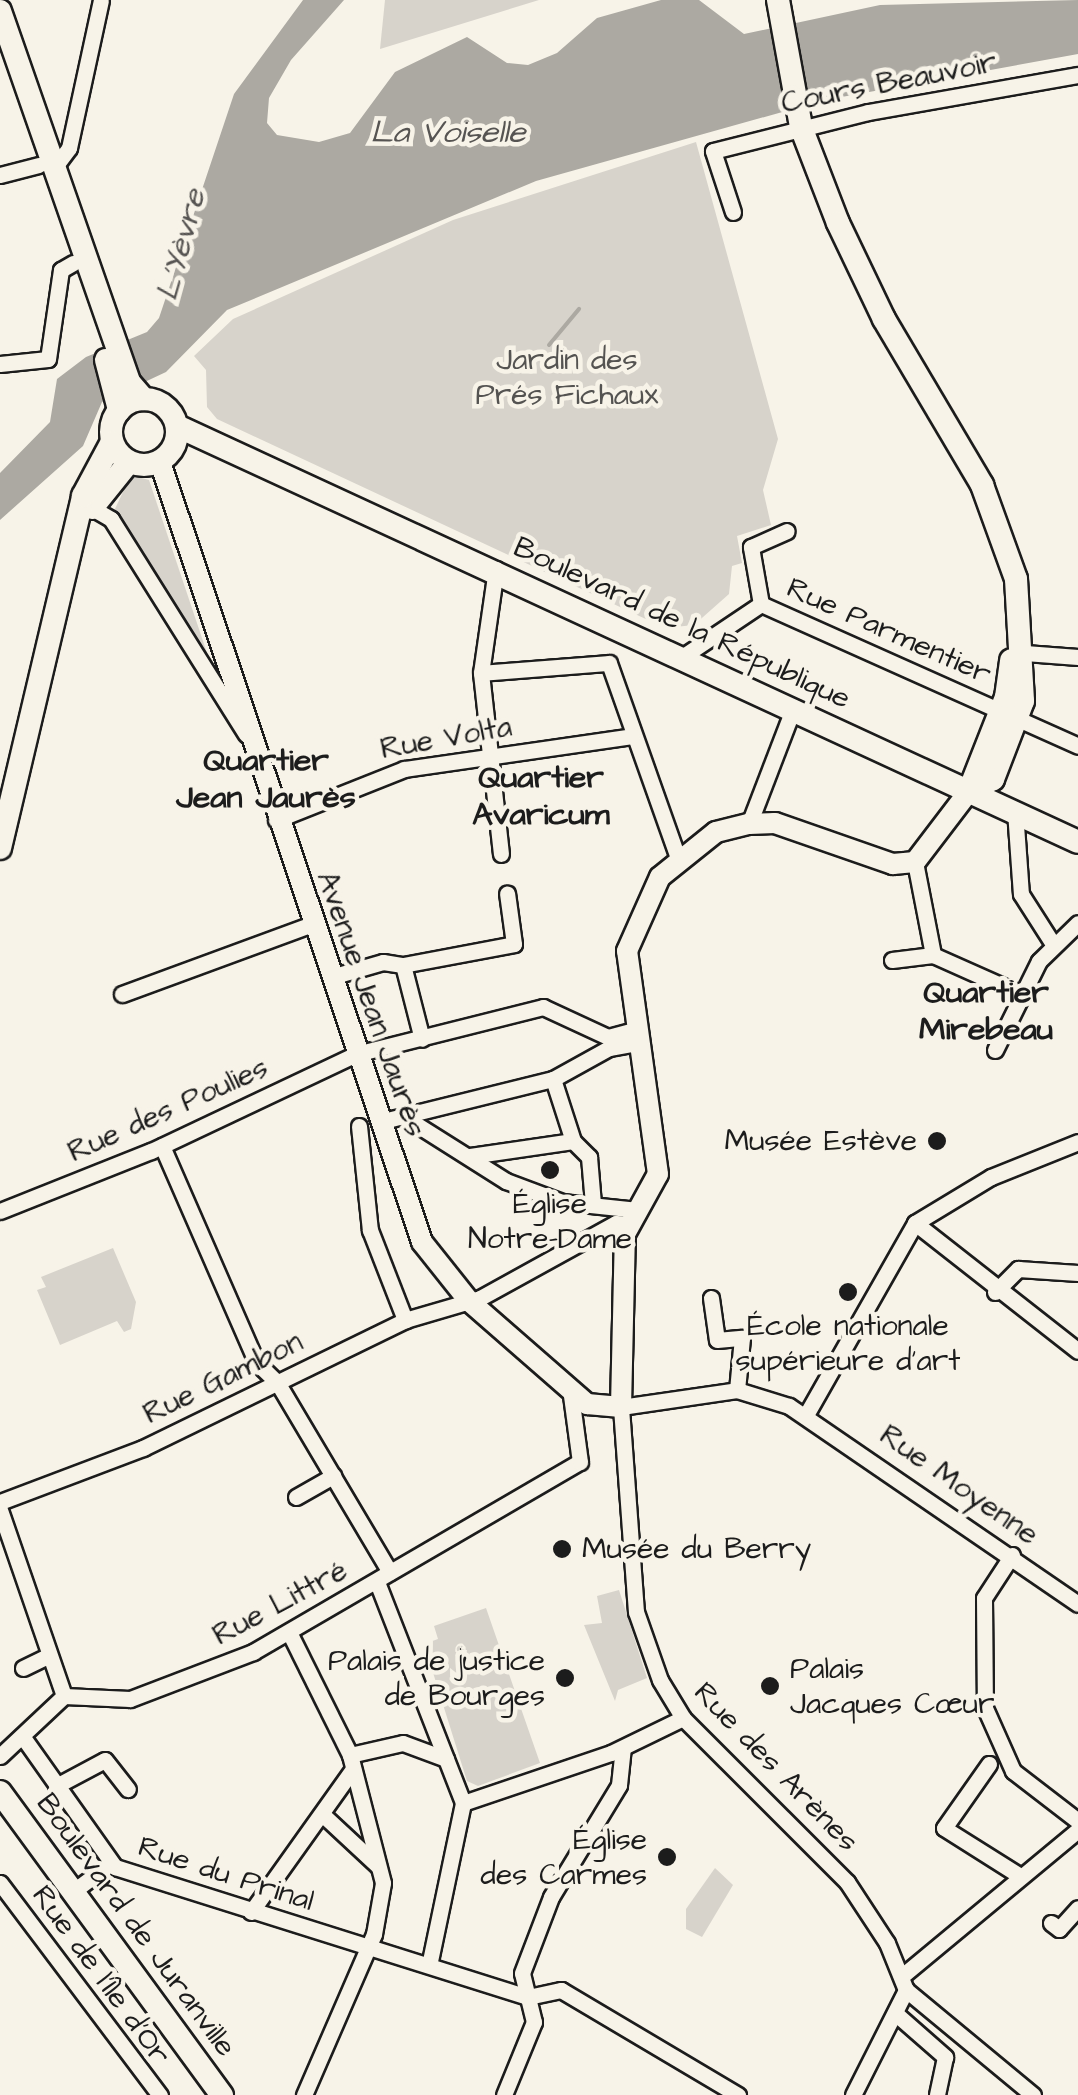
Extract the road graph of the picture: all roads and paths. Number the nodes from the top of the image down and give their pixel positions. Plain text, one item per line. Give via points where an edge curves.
1 (102, 0) edge
2 (766, 0) edge
3 (778, 0) edge
4 (0, 11) edge
5 (0, 52) edge
6 (1078, 74) edge
7 (798, 114) junction
8 (47, 166) junction
9 (0, 175) edge
10 (733, 212) dead end
11 (73, 263) junction
12 (107, 340) junction
13 (0, 364) edge
14 (144, 399) junction
15 (119, 410) junction
16 (112, 442) junction
17 (158, 453) junction
18 (92, 508) junction
19 (787, 531) dead end
20 (70, 556) junction
21 (496, 569) junction
22 (761, 604) junction
23 (632, 631) junction
24 (1025, 653) junction
25 (685, 656) junction
26 (1078, 656) edge
27 (609, 663) junction
28 (481, 673) junction
29 (794, 706) junction
30 (1009, 714) junction
31 (632, 736) junction
32 (252, 742) junction
33 (1078, 746) edge
34 (486, 757) junction
35 (969, 791) junction
36 (1015, 811) junction
37 (276, 820) junction
38 (749, 824) junction
39 (1078, 842) edge
40 (0, 848) edge
41 (501, 854) dead end
42 (678, 858) junction
43 (915, 862) junction
44 (506, 893) dead end
45 (1078, 924) edge
46 (310, 925) junction
47 (1053, 944) junction
48 (933, 956) junction
49 (892, 960) dead end
50 (403, 966) junction
51 (331, 978) junction
52 (122, 994) dead end
53 (1023, 995) junction
54 (636, 1037) junction
55 (422, 1039) junction
56 (995, 1050) dead end
57 (356, 1054) junction
58 (554, 1079) junction
59 (404, 1116) junction
60 (369, 1124) junction
61 (573, 1141) junction
62 (1078, 1142) edge
63 (162, 1146) junction
64 (470, 1156) junction
65 (593, 1204) junction
66 (0, 1211) edge
67 (634, 1217) junction
68 (915, 1223) junction
69 (1078, 1273) edge
70 (994, 1292) junction
71 (711, 1298) dead end
72 (469, 1302) junction
73 (406, 1320) junction
74 (1078, 1352) edge
75 (277, 1382) junction
76 (737, 1390) junction
77 (571, 1396) junction
78 (621, 1407) junction
79 (806, 1415) junction
80 (333, 1476) junction
81 (296, 1498) dead end
82 (0, 1502) edge
83 (0, 1510) edge
84 (1012, 1555) junction
85 (383, 1577) junction
86 (1078, 1604) edge
87 (290, 1634) junction
88 (48, 1656) junction
89 (23, 1668) dead end
90 (64, 1696) junction
91 (683, 1718) junction
92 (25, 1740) junction
93 (623, 1748) junction
94 (0, 1756) edge
95 (446, 1759) junction
96 (352, 1762) junction
97 (989, 1764) dead end
98 (56, 1786) junction
99 (128, 1790) dead end
100 (0, 1792) edge
101 (461, 1796) junction
102 (322, 1814) junction
103 (1078, 1821) edge
104 (1078, 1836) edge
105 (111, 1863) junction
106 (378, 1866) junction
107 (1018, 1874) junction
108 (0, 1883) edge
109 (75, 1890) junction
110 (1078, 1908) edge
111 (251, 1912) junction
112 (1052, 1923) dead end
113 (368, 1947) junction
114 (430, 1961) junction
115 (904, 1983) junction
116 (528, 1997) junction
117 (895, 2014) junction
118 (160, 2095) edge
119 (222, 2095) edge
120 (304, 2095) edge
121 (312, 2095) edge
122 (504, 2095) edge
123 (738, 2095) edge
124 (853, 2095) edge
125 (937, 2095) edge
126 (1034, 2095) edge

1 - 8 street via 69,148
2 - 7 main road
3 - 7 main road
4 - 8 main road
5 - 8 main road
6 - 7 street, Cours Beauvoir
7 - 10 street, Cours Beauvoir via 713,151
7 - 24 main road via 872,296 999,522
7 - 30 main road via 812,185 854,292 985,528 1002,580 1011,655
8 - 9 street
8 - 11 main road
8 - 12 main road
11 - 12 main road
11 - 13 street via 60,270 48,359
12 - 14 main road
12 - 15 main road
14 - 15 main road
14 - 17 main road via 166,407
15 - 16 main road
16 - 17 main road
16 - 20 main road via 83,496
17 - 18 main road
17 - 21 main road, Boulevard de la République via 258,463
17 - 32 street, Avenue Jean Jaurès via 178,532
18 - 20 main road
18 - 32 street via 111,520
19 - 22 street via 751,547
20 - 40 main road
21 - 23 main road, Boulevard de la République
21 - 28 street
22 - 25 street, Rue Parmentier
22 - 30 street, Rue Parmentier
23 - 25 main road, Boulevard de la République
23 - 27 street
24 - 26 street
24 - 30 main road
25 - 29 main road, Boulevard de la République
27 - 28 street
27 - 31 street
28 - 34 street
29 - 35 main road, Boulevard de la République
29 - 38 street
30 - 33 street, Rue Parmentier
30 - 35 main road
31 - 34 street, Rue Volta
31 - 42 street
32 - 37 street, Avenue Jean Jaurès
34 - 37 street, Rue Volta via 404,770
34 - 41 street
35 - 36 main road, Boulevard de la République
35 - 43 street
36 - 39 main road, Boulevard de la République
36 - 47 street via 1021,894
37 - 46 street, Avenue Jean Jaurès
38 - 42 street via 716,832
38 - 43 street via 775,823 893,864
42 - 54 street via 628,940
43 - 48 street
44 - 50 street via 514,944
45 - 47 street
46 - 51 street, Avenue Jean Jaurès
46 - 52 street
47 - 53 street
48 - 49 street
48 - 53 street
50 - 51 street via 384,962
50 - 55 street
51 - 57 street, Avenue Jean Jaurès
53 - 56 street
54 - 55 street, Rue des Poulies via 608,1038 543,1007
54 - 58 street
54 - 67 street via 659,1151 653,1190
55 - 57 street, Rue des Poulies
57 - 60 street, Avenue Jean Jaurès
57 - 63 street, Rue des Poulies
58 - 59 street
58 - 61 street
59 - 60 street
59 - 64 street
60 - 72 street, Avenue Jean Jaurès via 422,1242
60 - 73 street via 370,1230
61 - 64 street
61 - 65 street via 590,1156
62 - 68 street via 991,1177
63 - 66 street, Rue des Poulies
63 - 75 street via 257,1364
64 - 65 street via 506,1181
65 - 67 street
67 - 72 street, Rue Gambon
67 - 78 street
68 - 70 street
68 - 79 street
69 - 70 street via 1018,1269
70 - 74 street
71 - 76 street via 717,1340 742,1338
72 - 73 street, Rue Gambon
72 - 77 street, Avenue Jean Jaurès
73 - 75 street, Rue Gambon
75 - 80 street
75 - 82 street, Rue Gambon via 120,1458
76 - 78 street
76 - 79 street, Rue Moyenne
77 - 78 street
77 - 85 street, Rue Littré via 580,1462
78 - 91 street, Rue des Arènes via 636,1612
79 - 84 street, Rue Moyenne
80 - 81 street
80 - 85 street
83 - 88 street
84 - 86 street, Rue Moyenne
84 - 103 street via 984,1598 985,1708 1013,1771
85 - 87 street, Rue Littré
85 - 95 street
87 - 90 street, Rue Littré via 160,1692
87 - 96 street
88 - 89 street
88 - 90 street
90 - 92 street
91 - 93 street
91 - 115 street, Rue des Arènes via 848,1882
92 - 94 street
92 - 98 street
93 - 101 street
93 - 116 street via 619,1785 551,1897 526,1964
95 - 96 street via 403,1743
95 - 101 street
96 - 102 street
96 - 106 street
97 - 107 street via 944,1828
98 - 99 street via 105,1760
98 - 105 street
100 - 109 main road, Boulevard de Juranville
101 - 114 street
102 - 106 street
102 - 111 street
104 - 107 street
105 - 109 street, Rue du Prinal
105 - 111 street, Rue du Prinal
106 - 113 street via 381,1908
107 - 115 street
108 - 118 street, Rue de l'Île d'Or
109 - 119 main road, Boulevard de Juranville
110 - 112 street via 1059,1929
111 - 113 street, Rue du Prinal
113 - 114 street, Rue du Prinal
113 - 120 street
113 - 121 street via 370,1960
114 - 116 street, Rue du Prinal
115 - 117 street
115 - 126 street, Rue des Arènes
116 - 122 street via 534,2022
116 - 123 street, Rue du Prinal via 561,1990
117 - 124 street
117 - 125 street via 945,2057

